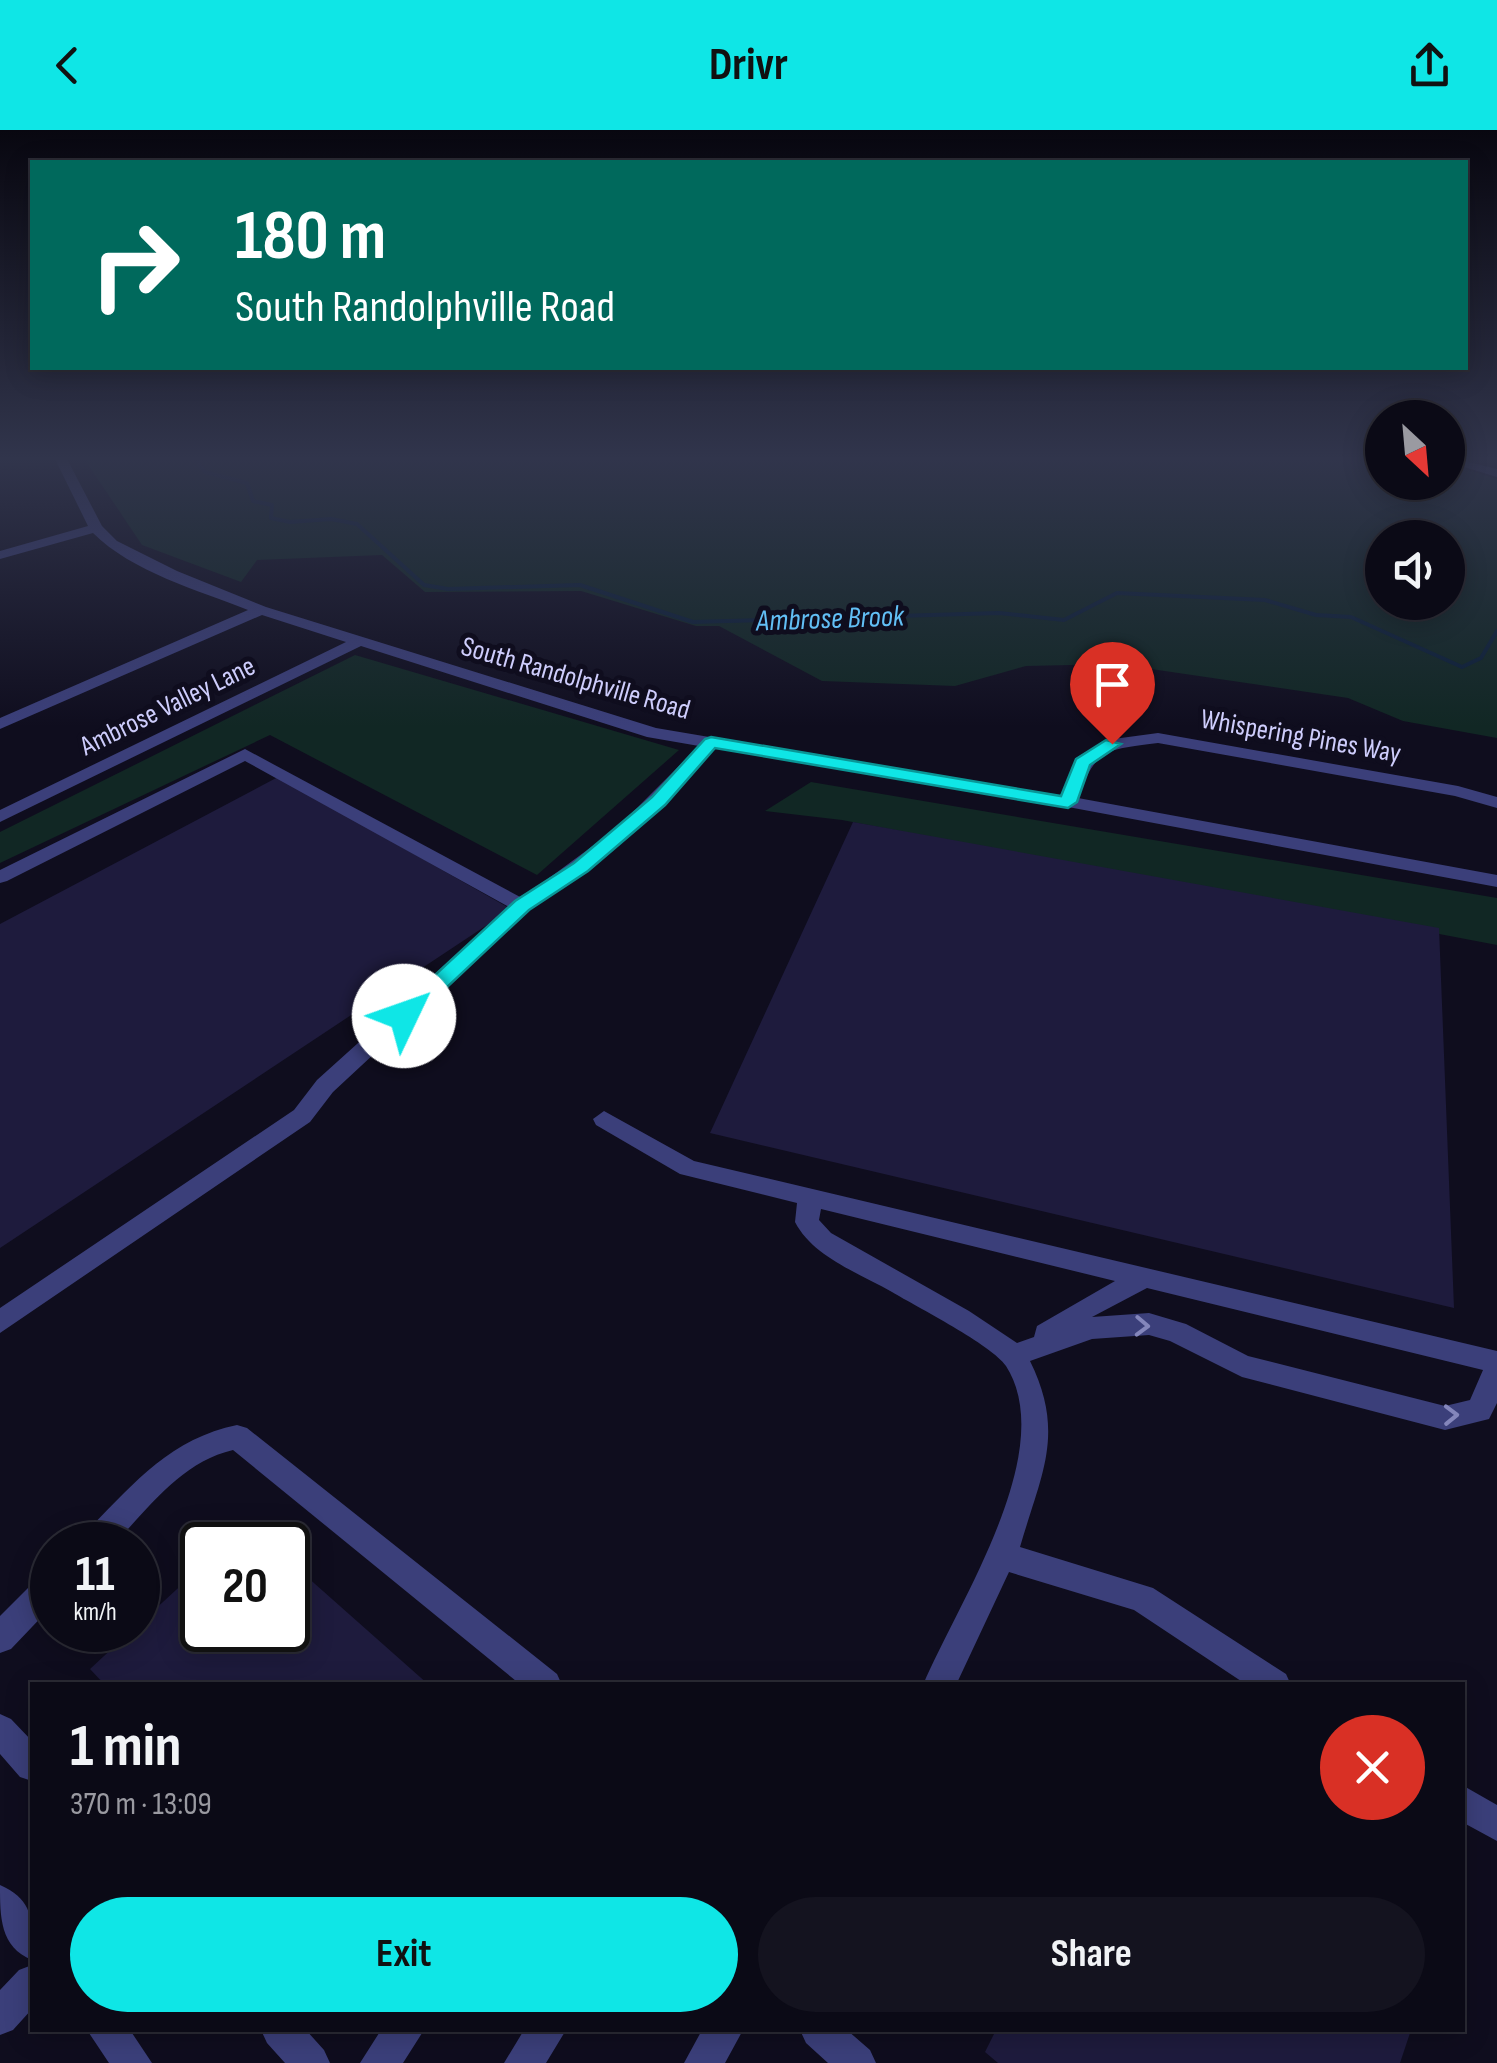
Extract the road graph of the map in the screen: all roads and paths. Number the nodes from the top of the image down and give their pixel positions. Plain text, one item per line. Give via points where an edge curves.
1 (28, 547) edge
2 (119, 547) edge
3 (0, 555) edge
4 (260, 610) junction
5 (358, 642) junction
6 (0, 724) edge
7 (711, 742) junction
8 (1068, 802) junction
9 (1497, 803) edge
10 (0, 817) edge
11 (0, 876) edge
12 (1497, 881) edge
13 (522, 906) junction
14 (604, 1118) dead end
15 (810, 1196) junction
16 (1149, 1276) junction
17 (0, 1322) edge
18 (1014, 1355) junction
19 (1497, 1364) edge
20 (116, 1522) edge
21 (1002, 1556) junction
22 (30, 1607) edge
23 (0, 1638) edge
24 (542, 1682) edge
25 (940, 1682) edge
26 (1270, 1682) edge
27 (0, 1730) edge
28 (30, 1763) edge
29 (1465, 1804) edge
30 (1497, 1824) edge
31 (0, 1903) edge
32 (30, 1940) edge
33 (30, 1985) edge
34 (0, 2017) edge
35 (108, 2032) edge
36 (282, 2032) edge
37 (403, 2032) edge
38 (547, 2032) edge
39 (723, 2032) edge
40 (822, 2032) edge
41 (134, 2063) edge
42 (311, 2063) edge
43 (379, 2063) edge
44 (524, 2063) edge
45 (703, 2063) edge
46 (858, 2063) edge

1 - 3 street
2 - 4 street, South Randolphville Road
4 - 5 street, South Randolphville Road
4 - 6 street, Ambrose Valley Lane
5 - 7 street, South Randolphville Road via 653,733
5 - 10 street, Ambrose Valley Lane
7 - 8 street, South Randolphville Road
7 - 13 street via 659,801
8 - 9 street, Whispering Pines Way via 1082,762 1112,744 1158,738
8 - 12 street, South Randolphville Road
11 - 13 street via 246,754
13 - 17 street via 325,1086 302,1116
14 - 15 street via 688,1168
15 - 16 street
15 - 18 street via 808,1222 822,1240
16 - 18 street
16 - 19 street
18 -> 19 street via 1092,1328 1150,1324 1242,1366 1446,1418 1479,1410
18 - 21 street via 1032,1393 1037,1442
20 - 24 street via 188,1451 237,1437
21 - 25 street
21 - 26 street via 1142,1598
22 - 23 street
27 - 28 street
29 - 30 street
31 - 32 street
33 - 34 street
35 - 41 street
36 - 42 street
37 - 43 street
38 - 44 street
39 - 45 street
40 - 46 street

